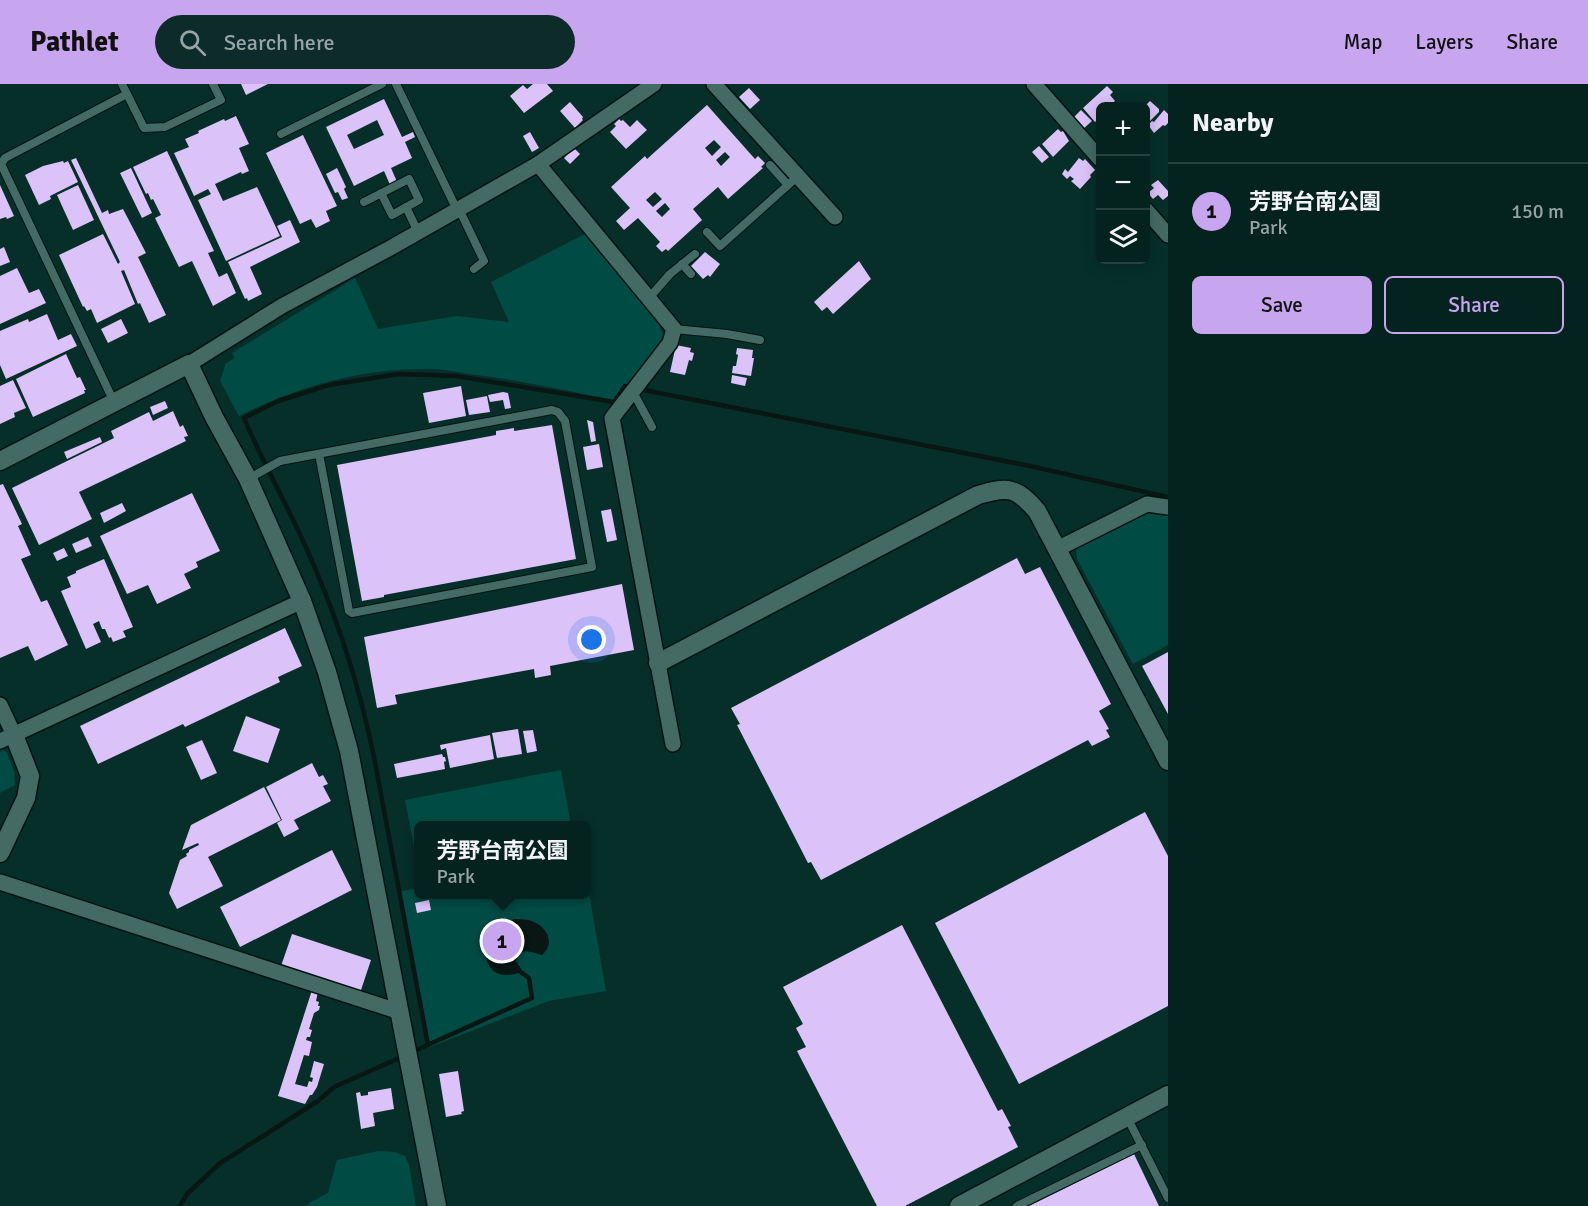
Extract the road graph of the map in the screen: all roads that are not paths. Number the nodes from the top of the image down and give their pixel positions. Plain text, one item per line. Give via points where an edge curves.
1 (122, 84) edge
2 (213, 84) edge
3 (382, 84) edge
4 (396, 84) edge
5 (654, 84) edge
6 (714, 84) edge
7 (1034, 84) edge
8 (127, 94) junction
9 (281, 134) dead end
10 (1098, 156) edge
11 (538, 164) junction
12 (770, 165) dead end
13 (793, 180) junction
14 (381, 194) junction
15 (364, 202) dead end
16 (406, 207) junction
17 (458, 209) junction
18 (1150, 215) edge
19 (835, 217) dead end
20 (418, 232) junction
21 (706, 232) dead end
22 (1168, 235) edge
23 (695, 254) dead end
24 (682, 264) junction
25 (474, 269) dead end
26 (691, 274) dead end
27 (649, 298) junction
28 (674, 329) junction
29 (760, 340) dead end
30 (189, 364) junction
31 (633, 392) junction
32 (114, 402) junction
33 (652, 427) dead end
34 (319, 454) junction
35 (0, 461) edge
36 (248, 479) junction
37 (1168, 507) edge
38 (1057, 549) junction
39 (302, 601) junction
40 (658, 663) junction
41 (0, 705) edge
42 (7, 738) edge
43 (674, 744) dead end
44 (1168, 761) edge
45 (0, 853) edge
46 (0, 882) edge
47 (400, 1012) junction
48 (1168, 1095) edge
49 (1127, 1117) junction
50 (1142, 1145) junction
51 (1168, 1198) edge
52 (437, 1206) edge
53 (959, 1206) edge
54 (1017, 1206) edge

1 - 8 lane
2 - 8 lane via 221,100 165,127 144,128
3 - 9 lane
4 - 17 lane
5 - 11 street
6 - 13 street
7 - 10 street
8 - 32 lane via 5,158 1,164
11 - 17 street
11 - 27 street
12 - 13 lane
13 - 19 street
13 - 21 lane via 720,246
14 - 15 lane
14 - 16 lane via 392,214
14 - 16 lane via 409,179 419,200
16 - 20 lane
17 - 20 street
17 - 25 lane via 484,261
18 - 22 street
20 - 30 street via 282,306
23 - 24 lane
24 - 26 lane
24 - 27 lane
27 - 28 street
28 - 29 lane
28 - 31 street via 670,343
30 - 32 street
30 - 36 street
31 - 33 lane
31 - 40 street via 612,418
32 - 35 street
34 - 34 lane via 552,410 558,412 565,420 592,567 352,613
34 - 36 lane via 280,461
36 - 39 street
37 - 38 street via 1147,504
38 - 40 street via 1037,511 1021,494 1009,489 988,492
38 - 44 street
39 - 42 street
39 - 47 street via 349,751
40 - 43 street
41 - 42 street
42 - 45 street via 30,776 26,798
46 - 47 street
47 - 52 street
48 - 49 street
49 - 50 lane
49 - 53 street
50 - 51 lane
50 - 54 lane

